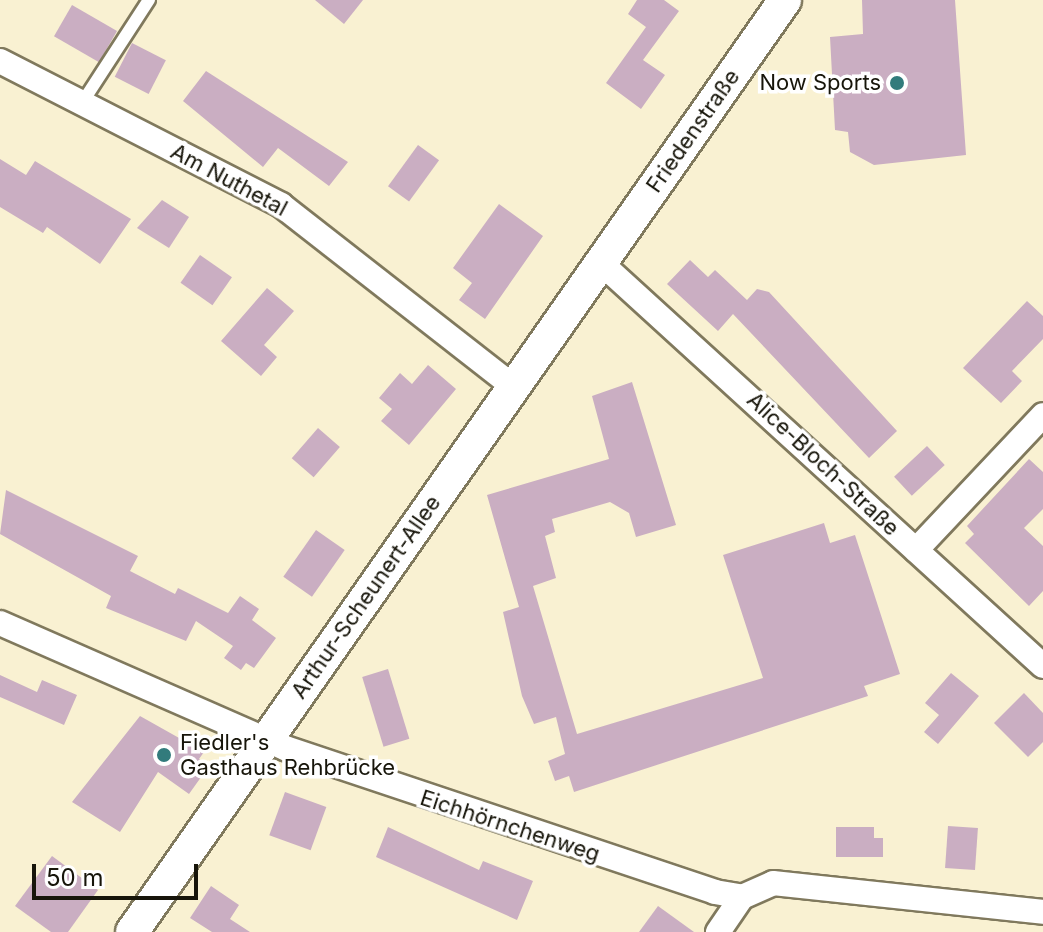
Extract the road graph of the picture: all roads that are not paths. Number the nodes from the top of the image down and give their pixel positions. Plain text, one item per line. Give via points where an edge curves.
1 (149, 0) edge
2 (785, 0) edge
3 (0, 61) edge
4 (82, 103) junction
5 (601, 263) junction
6 (514, 387) junction
7 (1043, 415) edge
8 (916, 550) junction
9 (0, 623) edge
10 (1043, 666) edge
11 (265, 739) junction
12 (742, 897) junction
13 (1043, 912) edge
14 (132, 932) edge
15 (718, 932) edge

1 - 4 lane
2 - 5 main road, Friedenstraße
3 - 4 street, Am Nuthetal
4 - 6 street, Am Nuthetal via 281,205
5 - 6 main road, Arthur-Scheunert-Allee
5 - 8 street, Alice-Bloch-Straße
6 - 11 main road, Arthur-Scheunert-Allee
7 - 8 street
8 - 10 street, Alice-Bloch-Straße
9 - 11 street, Eichhörnchenweg
11 - 12 street, Eichhörnchenweg via 408,793
11 - 14 main road, Arthur-Scheunert-Allee
12 - 13 street via 773,883
12 - 15 street

